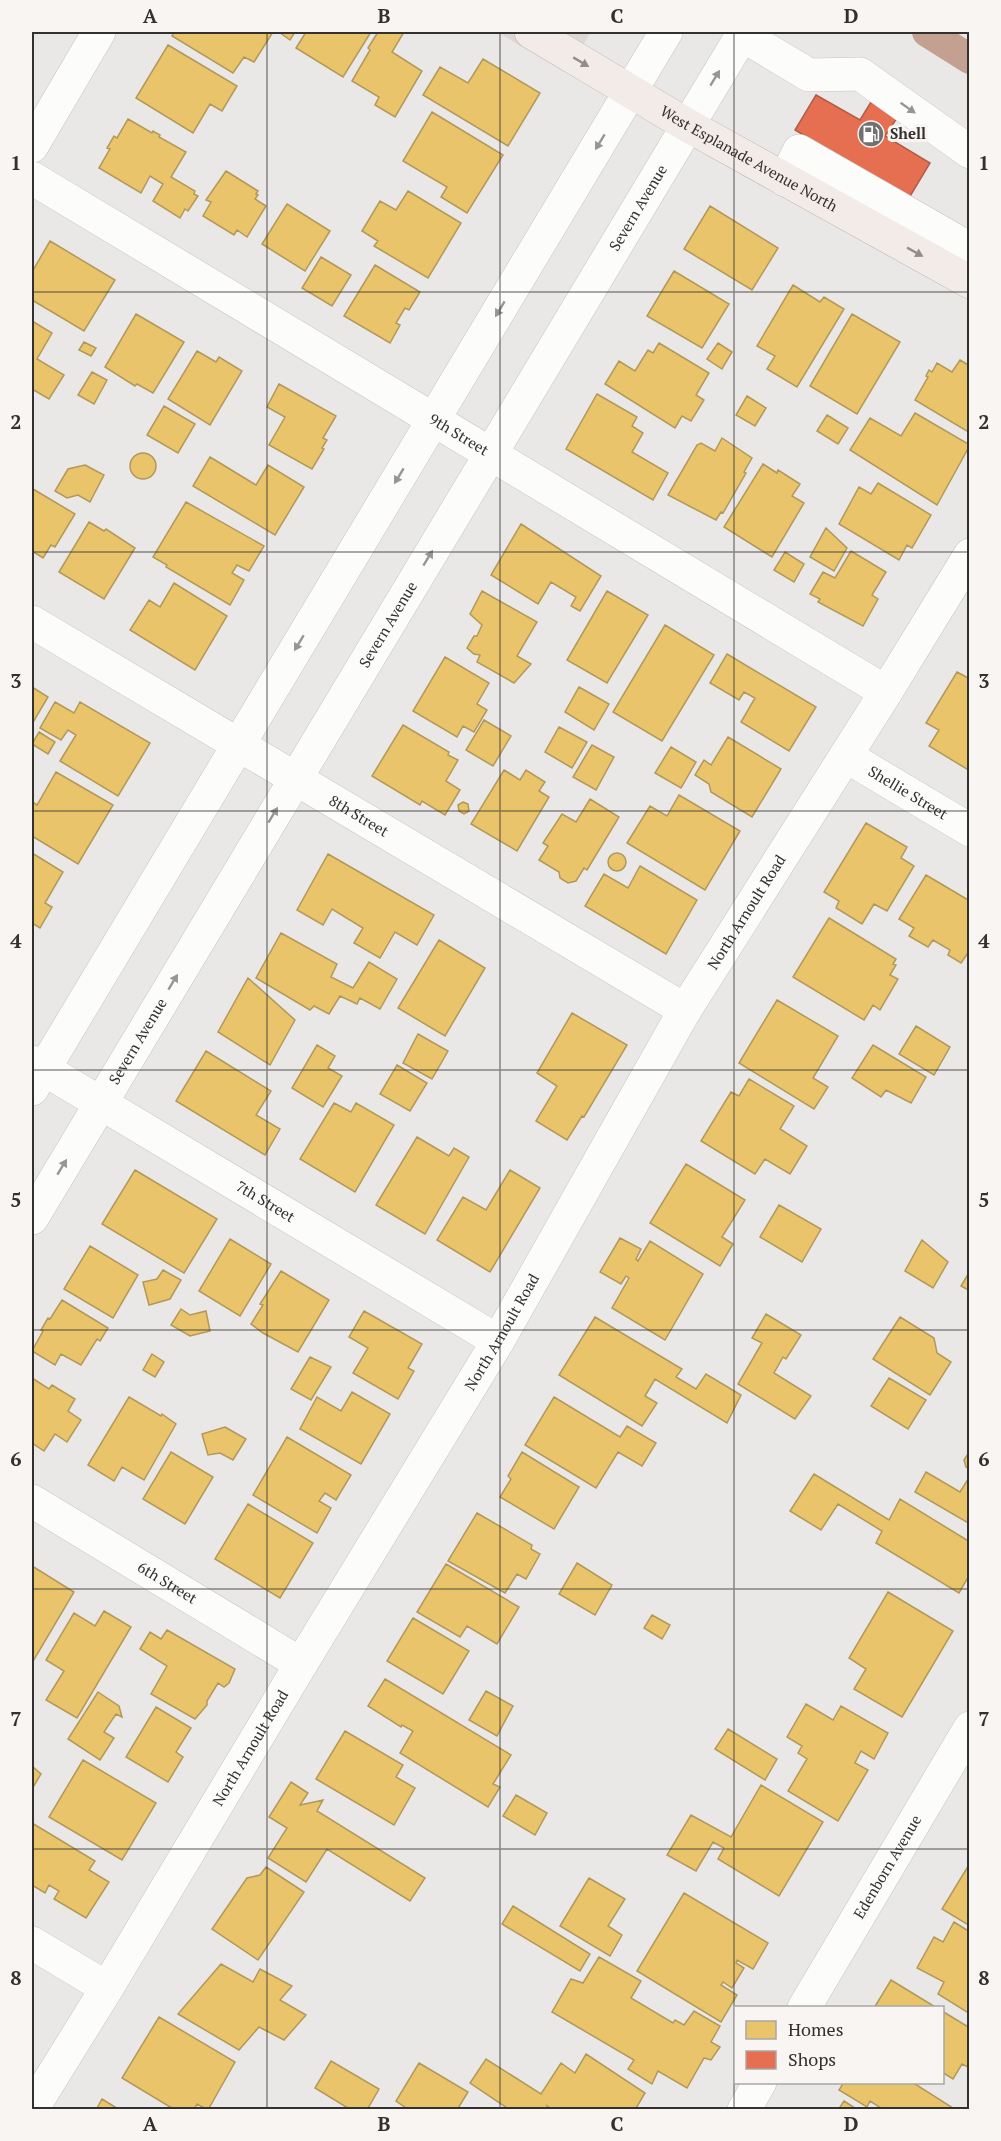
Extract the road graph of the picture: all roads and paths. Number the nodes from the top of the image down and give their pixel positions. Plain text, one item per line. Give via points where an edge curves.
1 (99, 32) edge
2 (666, 32) edge
3 (743, 33) edge
4 (546, 34) edge
5 (630, 92) junction
6 (687, 125) junction
7 (32, 146) edge
8 (969, 152) edge
9 (32, 178) edge
10 (967, 266) edge
11 (434, 419) junction
12 (490, 453) junction
13 (969, 555) edge
14 (32, 622) edge
15 (886, 692) junction
16 (238, 744) junction
17 (846, 756) junction
18 (295, 779) junction
19 (969, 830) edge
20 (685, 1010) junction
21 (36, 1073) edge
22 (100, 1103) junction
23 (32, 1218) edge
24 (498, 1341) junction
25 (32, 1501) edge
26 (301, 1664) junction
27 (969, 1728) edge
28 (32, 1943) edge
29 (107, 1988) junction
30 (805, 2006) edge
31 (759, 2084) edge
32 (32, 2109) edge
33 (744, 2109) edge

1 - 7 street
2 - 5 street
6 -> 3 street, Severn Avenue
3 -> 8 street via 809,75 860,74
4 -> 5 main road, West Esplanade Avenue North
5 - 6 main road, West Esplanade Avenue North
5 -> 11 street
6 - 10 main road, West Esplanade Avenue North via 785,180 884,217
6 - 12 street, Severn Avenue
9 - 11 street, 9th Street
11 - 12 street, 9th Street
11 -> 16 street
12 - 15 street, 9th Street
18 -> 12 street, Severn Avenue
13 - 15 street, North Arnoult Road
14 - 16 street, 8th Street
15 - 17 street, North Arnoult Road
16 - 18 street, 8th Street
16 - 21 street
17 - 19 street, Shellie Street
17 - 20 street, North Arnoult Road
18 - 20 street, 8th Street
22 -> 18 street, Severn Avenue
20 - 24 street, North Arnoult Road
21 - 22 street, 7th Street
23 -> 22 street, Severn Avenue
22 - 24 street, 7th Street
24 - 26 street, North Arnoult Road
25 - 26 street, 6th Street
26 - 29 street, North Arnoult Road
27 - 30 street, Edenborn Avenue
28 - 29 street
29 - 32 street, North Arnoult Road
31 - 33 street

